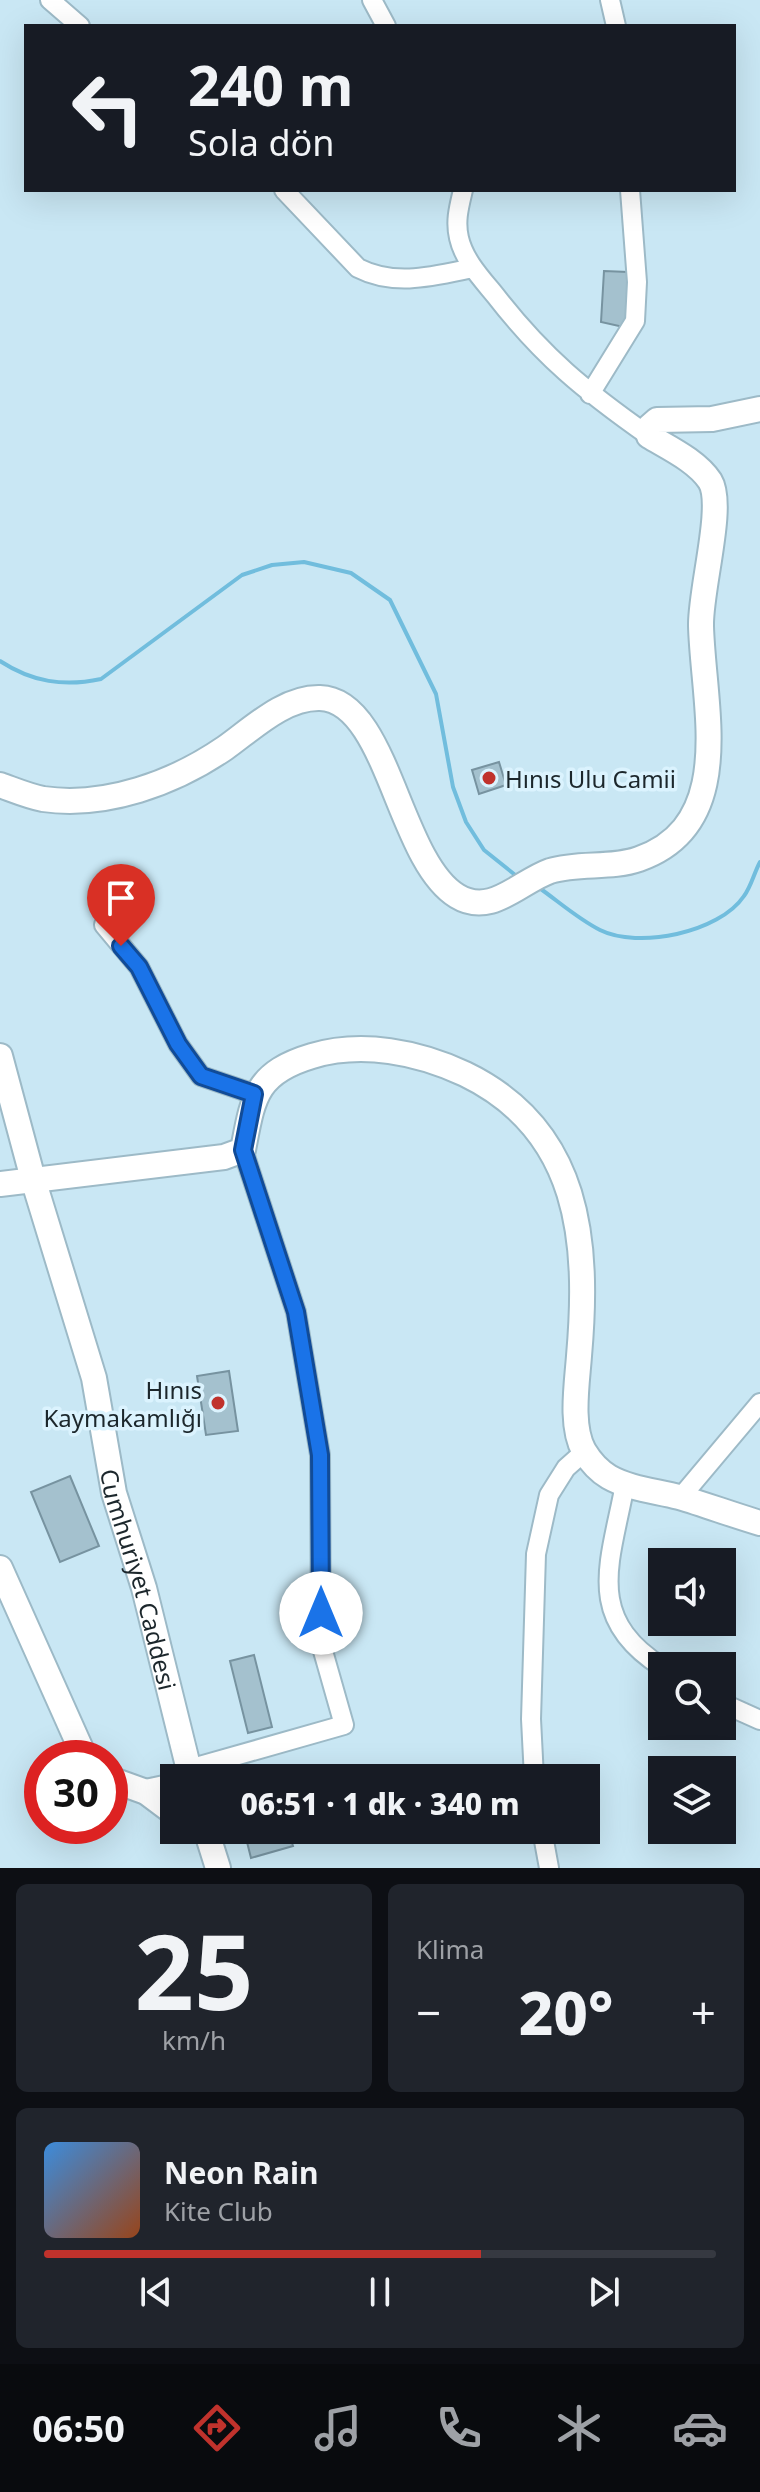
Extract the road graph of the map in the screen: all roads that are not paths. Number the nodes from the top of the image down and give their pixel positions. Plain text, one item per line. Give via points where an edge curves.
1 (50, 0) edge
2 (372, 0) edge
3 (610, 0) edge
4 (78, 24) edge
5 (385, 24) edge
6 (616, 24) edge
7 (286, 192) edge
8 (463, 192) edge
9 (630, 192) edge
10 (473, 268) junction
11 (590, 394) junction
12 (760, 409) edge
13 (649, 436) junction
14 (0, 785) edge
15 (104, 925) dead end
16 (0, 1056) edge
17 (254, 1094) junction
18 (243, 1150) junction
19 (33, 1179) junction
20 (0, 1184) edge
21 (760, 1403) edge
22 (584, 1452) junction
23 (625, 1484) junction
24 (681, 1497) junction
25 (760, 1523) edge
26 (1, 1571) edge
27 (648, 1658) edge
28 (736, 1709) edge
29 (760, 1720) edge
30 (77, 1740) edge
31 (182, 1764) edge
32 (227, 1764) edge
33 (534, 1764) edge
34 (128, 1786) edge
35 (160, 1787) edge
36 (146, 1792) junction
37 (160, 1802) edge
38 (210, 1844) edge
39 (545, 1844) edge
40 (218, 1868) edge
41 (549, 1868) edge

1 - 4 street
2 - 5 street
3 - 6 street
7 - 10 street via 368,273 405,279
8 - 10 street via 456,221 459,242
9 - 11 street via 635,321
10 - 11 street via 532,342
11 - 13 street
12 - 13 street via 712,419 657,420 649,427
13 - 14 street via 693,463 717,498 701,616 709,771 691,820 654,853 616,864 566,867 529,880 499,900 458,897 418,844 368,732 342,703 328,699 299,700 221,750 134,792 60,800
15 - 17 street via 139,967 178,1044 201,1076
16 - 19 street, Cumhuriyet Caddesi
17 - 18 street
17 - 22 street via 295,1061 351,1050 385,1051 417,1055 480,1082 531,1123 564,1176 580,1231 583,1311 577,1400
18 - 19 street via 224,1157
18 - 32 street via 296,1312 320,1455 321,1644 344,1725
19 - 20 street
19 - 31 street, Cumhuriyet Caddesi via 94,1378 114,1493 144,1588
21 - 24 street
22 - 23 street via 596,1467
22 - 33 street via 553,1486 539,1529
23 - 24 street
23 - 27 street via 609,1577 610,1603 626,1640
24 - 25 street
26 - 30 street
28 - 29 street
34 - 36 street
35 - 36 street
36 - 37 street
38 - 40 street
39 - 41 street

